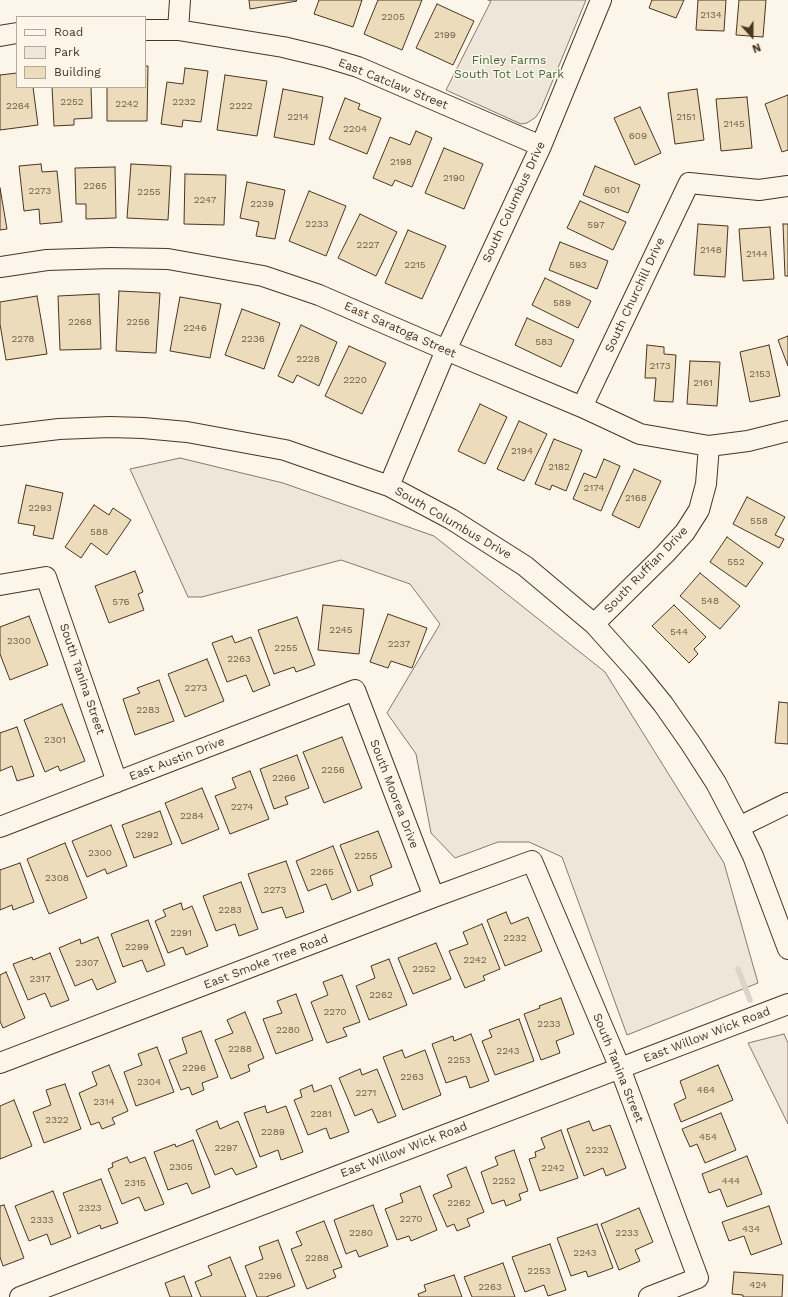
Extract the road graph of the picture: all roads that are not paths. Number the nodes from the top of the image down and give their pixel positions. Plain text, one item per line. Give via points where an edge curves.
1 (180, 0) edge
2 (601, 0) edge
3 (146, 30) edge
4 (178, 30) junction
5 (16, 33) edge
6 (0, 36) edge
7 (540, 146) junction
8 (788, 186) edge
9 (0, 267) edge
10 (446, 350) junction
11 (582, 407) junction
12 (788, 431) edge
13 (0, 436) edge
14 (709, 446) junction
15 (389, 486) junction
16 (0, 585) edge
17 (594, 624) junction
18 (355, 690) joint
19 (117, 782) junction
20 (788, 803) edge
21 (0, 827) edge
22 (739, 827) junction
23 (532, 861) joint
24 (434, 897) junction
25 (788, 949) edge
26 (788, 1004) edge
27 (0, 1063) edge
28 (620, 1068) junction
29 (20, 1297) edge
30 (649, 1297) edge

1 - 4 street
2 - 7 street, South Columbus Drive
3 - 4 street, East Catclaw Street
4 - 7 street, East Catclaw Street via 283,47 358,67
5 - 6 street
7 - 10 street, South Columbus Drive
8 - 11 street, South Churchill Drive via 759,190 689,183
9 - 10 street, East Saratoga Street via 47,260 168,259 255,274 319,295
10 - 11 street, East Saratoga Street
10 - 15 street, South Columbus Drive
11 - 14 street, East Saratoga Street via 640,434
12 - 14 street, East Saratoga Street
13 - 15 street via 59,429 110,427 187,432 285,450
14 - 17 street, South Ruffian Drive via 706,484 699,510 686,532
15 - 17 street, South Columbus Drive via 451,519 526,566
16 - 19 street, South Tanina Street via 46,577
17 - 22 street, South Columbus Drive via 663,704 716,783
18 - 19 street, East Austin Drive
18 - 24 street, South Moorea Drive
19 - 21 street, East Austin Drive
20 - 22 street
22 - 25 street, South Columbus Drive via 753,856
23 - 24 street, East Smoke Tree Road
23 - 28 street, South Tanina Street
24 - 27 street, East Smoke Tree Road
26 - 28 street, East Willow Wick Road
28 - 29 street, East Willow Wick Road
28 - 30 street, South Tanina Street via 698,1278

